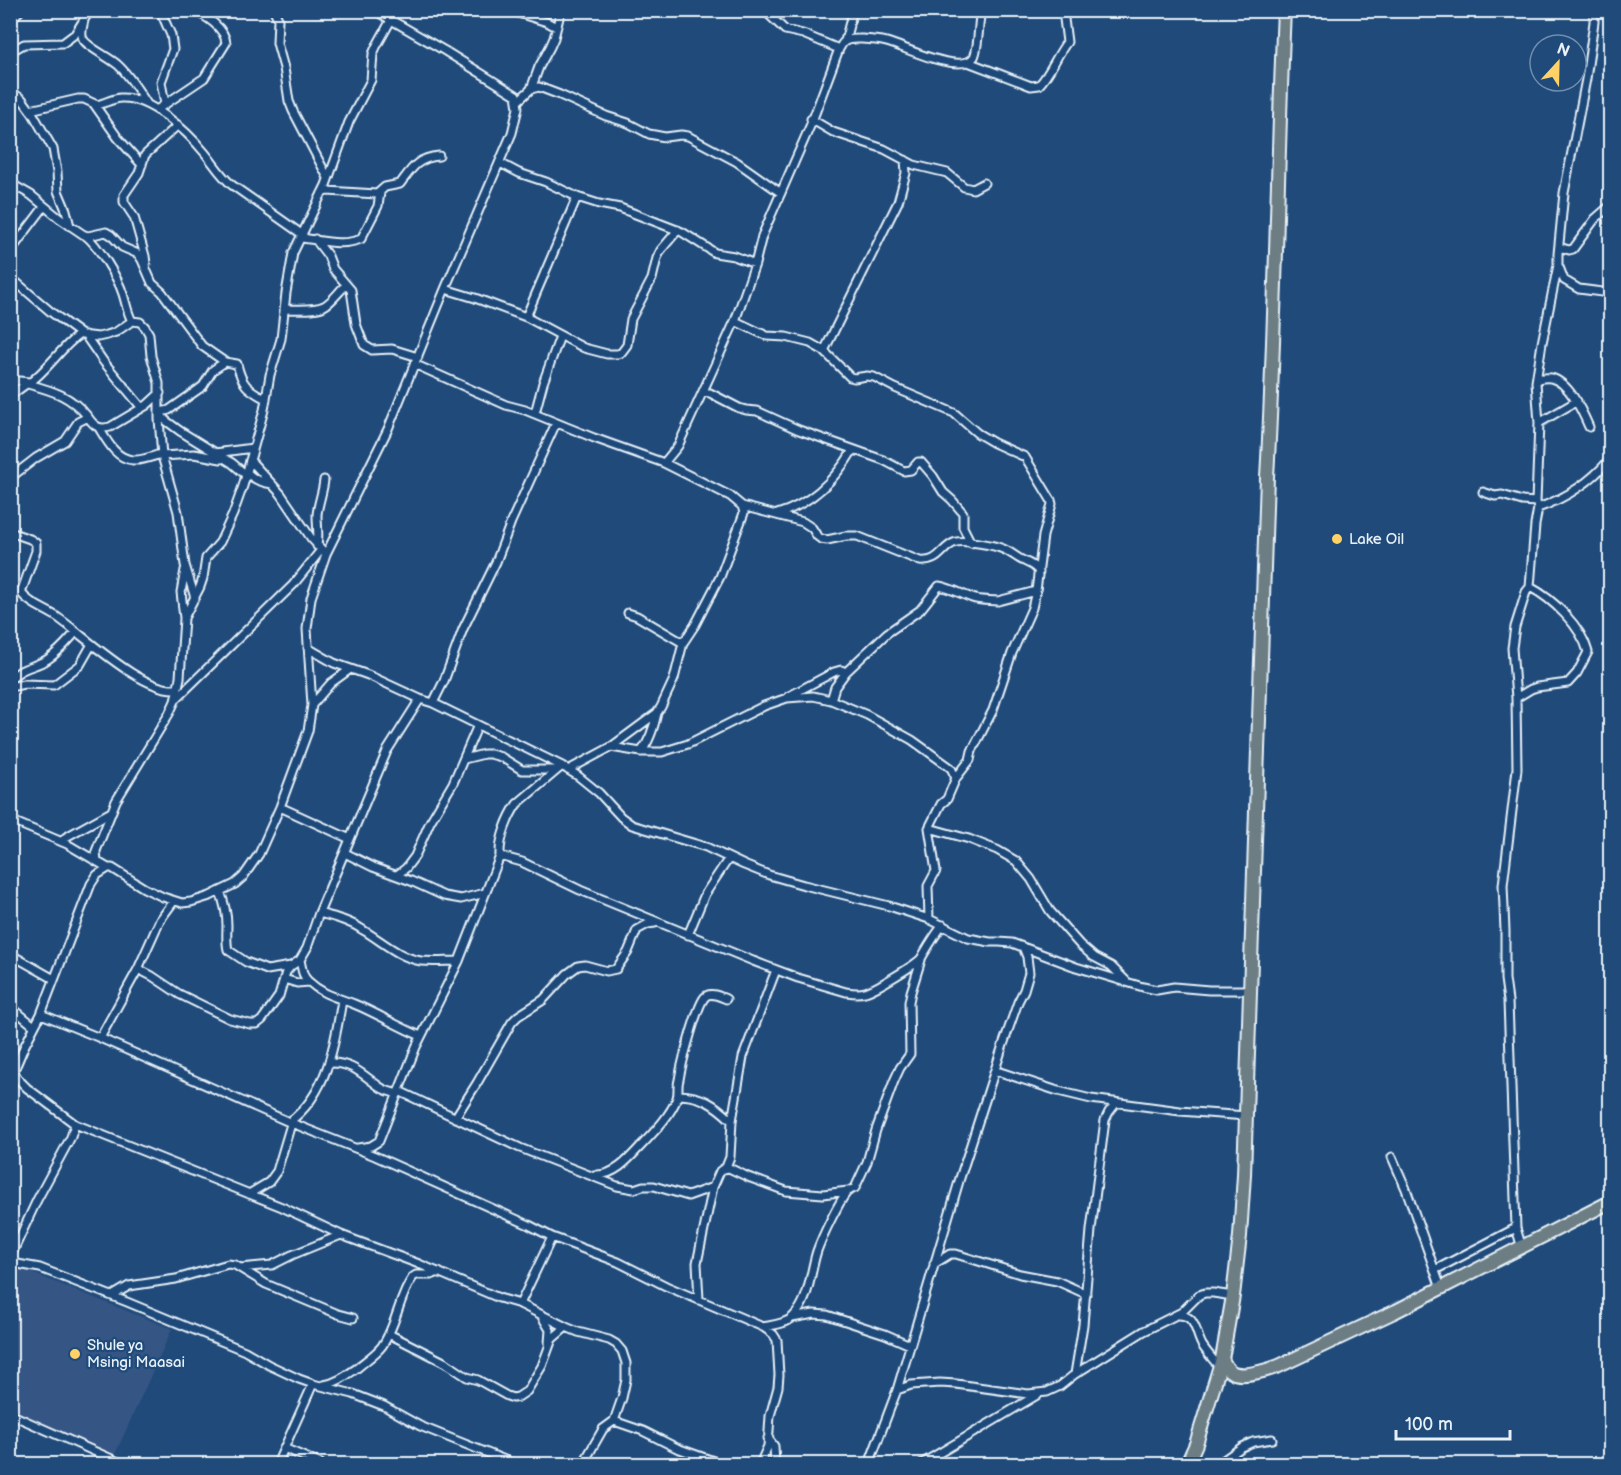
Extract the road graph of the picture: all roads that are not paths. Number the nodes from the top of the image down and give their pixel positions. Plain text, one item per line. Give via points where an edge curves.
1 (21, 10) edge
2 (90, 10) edge
3 (160, 10) edge
4 (193, 10) edge
5 (274, 10) edge
6 (374, 10) edge
7 (393, 10) edge
8 (561, 10) edge
9 (764, 10) edge
10 (853, 10) edge
11 (981, 10) edge
12 (1067, 10) edge
13 (1284, 10) edge
14 (1594, 10) edge
15 (518, 13) dead end
16 (10, 20) edge
17 (84, 20) junction
18 (391, 20) junction
19 (556, 27) junction
20 (845, 41) junction
21 (839, 49) junction
22 (10, 52) edge
23 (968, 62) junction
24 (531, 89) junction
25 (10, 91) edge
26 (518, 101) junction
27 (94, 104) junction
28 (147, 104) junction
29 (165, 104) junction
30 (158, 109) junction
31 (30, 110) junction
32 (811, 119) junction
33 (178, 125) junction
34 (439, 156) dead end
35 (905, 160) junction
36 (500, 163) junction
37 (142, 165) junction
38 (328, 178) junction
39 (10, 183) edge
40 (984, 183) dead end
41 (380, 192) junction
42 (322, 193) junction
43 (781, 193) junction
44 (577, 197) junction
45 (1611, 206) edge
46 (44, 207) junction
47 (70, 226) junction
48 (678, 230) junction
49 (84, 235) junction
50 (302, 236) junction
51 (315, 239) junction
52 (1559, 247) junction
53 (10, 252) edge
54 (755, 264) junction
55 (1558, 265) junction
56 (145, 266) junction
57 (10, 277) edge
58 (346, 285) junction
59 (445, 288) junction
60 (1611, 293) edge
61 (284, 309) junction
62 (526, 317) junction
63 (132, 321) junction
64 (735, 321) junction
65 (82, 335) junction
66 (560, 336) junction
67 (824, 351) junction
68 (418, 357) junction
69 (225, 362) junction
70 (414, 364) junction
71 (1537, 379) junction
72 (10, 380) edge
73 (29, 383) junction
74 (159, 393) junction
75 (702, 394) junction
76 (10, 396) edge
77 (266, 399) junction
78 (1577, 401) junction
79 (142, 408) junction
80 (160, 412) junction
81 (535, 414) junction
82 (88, 417) junction
83 (556, 423) junction
84 (1539, 423) junction
85 (1589, 427) dead end
86 (99, 428) junction
87 (253, 448) junction
88 (853, 450) junction
89 (215, 453) junction
90 (162, 455) junction
91 (1611, 459) edge
92 (250, 460) junction
93 (227, 461) junction
94 (664, 463) junction
95 (1611, 471) edge
96 (246, 473) junction
97 (1598, 473) junction
98 (10, 478) edge
99 (324, 480) dead end
100 (272, 484) junction
101 (1483, 492) dead end
102 (1537, 505) junction
103 (742, 506) junction
104 (776, 514) junction
105 (10, 532) edge
106 (971, 543) junction
107 (322, 550) junction
108 (185, 565) junction
109 (1039, 572) junction
110 (1530, 587) junction
111 (1036, 591) junction
112 (195, 598) junction
113 (628, 613) dead end
114 (184, 618) junction
115 (76, 632) junction
116 (683, 643) junction
117 (92, 644) junction
118 (308, 648) junction
119 (349, 670) junction
120 (846, 672) junction
121 (10, 680) edge
122 (10, 687) edge
123 (177, 689) junction
124 (787, 698) junction
125 (1516, 698) junction
126 (420, 699) junction
127 (174, 700) junction
128 (831, 700) junction
129 (433, 703) junction
130 (312, 705) junction
131 (657, 713) junction
132 (478, 725) junction
133 (611, 747) junction
134 (640, 752) junction
135 (464, 759) junction
136 (562, 768) junction
137 (956, 778) junction
138 (280, 807) junction
139 (111, 812) junction
140 (10, 820) edge
141 (929, 828) junction
142 (350, 839) junction
143 (62, 842) junction
144 (345, 853) junction
145 (500, 856) junction
146 (729, 858) junction
147 (97, 861) junction
148 (108, 868) junction
149 (396, 875) junction
150 (220, 891) junction
151 (485, 893) junction
152 (174, 901) junction
153 (319, 913) junction
154 (929, 919) junction
155 (658, 922) junction
156 (943, 925) junction
157 (688, 935) junction
158 (1023, 946) junction
159 (10, 954) edge
160 (922, 958) junction
161 (300, 960) junction
162 (459, 961) junction
163 (291, 966) junction
164 (138, 969) junction
165 (776, 970) junction
166 (54, 979) junction
167 (284, 979) junction
168 (309, 982) junction
169 (1127, 982) junction
170 (1250, 990) junction
171 (726, 999) dead end
172 (342, 1000) junction
173 (10, 1006) edge
174 (41, 1014) junction
175 (34, 1026) junction
176 (421, 1036) junction
177 (100, 1038) junction
178 (328, 1063) junction
179 (994, 1072) junction
180 (13, 1073) edge
181 (10, 1080) edge
182 (398, 1093) junction
183 (678, 1095) junction
184 (1116, 1103) junction
185 (1246, 1116) junction
186 (455, 1118) junction
187 (732, 1121) junction
188 (290, 1123) junction
189 (75, 1124) junction
190 (356, 1148) junction
191 (1392, 1157) dead end
192 (726, 1167) junction
193 (592, 1176) junction
194 (713, 1187) junction
195 (848, 1191) junction
196 (249, 1194) junction
197 (1611, 1202) edge
198 (1516, 1228) junction
199 (341, 1235) junction
200 (552, 1237) junction
201 (1522, 1248) junction
202 (11, 1261) edge
203 (934, 1264) junction
204 (240, 1268) junction
205 (1436, 1270) junction
206 (439, 1272) junction
207 (1441, 1288) junction
208 (1086, 1294) junction
209 (112, 1296) junction
210 (1233, 1296) junction
211 (699, 1299) junction
212 (520, 1304) junction
213 (541, 1315) junction
214 (1176, 1315) junction
215 (353, 1318) dead end
216 (792, 1318) junction
217 (566, 1327) junction
218 (763, 1327) junction
219 (389, 1334) junction
220 (549, 1345) junction
221 (910, 1345) junction
222 (1221, 1363) junction
223 (1075, 1374) junction
224 (316, 1385) junction
225 (897, 1390) junction
226 (1039, 1393) junction
227 (10, 1414) edge
228 (614, 1421) junction
229 (768, 1438) junction
230 (1272, 1439) dead end
231 (284, 1448) junction
232 (497, 1456) junction
233 (123, 1464) edge
234 (277, 1464) edge
235 (321, 1464) edge
236 (492, 1464) edge
237 (515, 1464) edge
238 (583, 1464) edge
239 (721, 1464) edge
240 (760, 1464) edge
241 (775, 1464) edge
242 (869, 1464) edge
243 (921, 1464) edge
244 (1187, 1464) edge
245 (1218, 1464) edge

1 - 16 street
2 - 17 street
3 - 29 street via 173,49 161,82
4 - 29 street via 220,30 226,44 204,78
5 - 38 street via 289,101
6 - 18 street
7 - 18 street
8 - 19 street
9 - 21 street via 785,30
10 - 20 street
11 - 23 street via 976,49
12 - 23 street via 1067,42 1039,85 1031,86
13 - 170 main road
14 - 52 street
15 - 19 street
17 - 22 street via 63,43 24,44
17 - 28 street via 83,40 123,70
18 - 26 street via 516,95
18 - 38 street via 375,47 371,80 349,122
19 - 24 street
20 - 21 street
20 - 23 street via 877,40 919,55
21 - 32 street
24 - 26 street
24 - 43 street via 539,87 560,95 649,134 694,139 737,162
25 - 31 street
26 - 36 street
27 - 28 street via 120,98
27 - 31 street via 72,99
27 - 37 street
28 - 30 street
29 - 30 street
30 - 33 street
31 - 47 street via 53,149 58,191
32 - 35 street via 832,132
32 - 43 street
33 - 37 street via 148,151
33 - 50 street via 226,180
34 - 41 street via 423,159 400,184
35 - 40 street via 947,173 964,187 973,189
35 - 67 street via 898,202
36 - 44 street
36 - 59 street
37 - 56 street via 124,199 134,217
38 - 42 street
39 - 46 street
41 - 42 street
41 - 51 street via 378,206 361,239 330,243
42 - 50 street
43 - 54 street via 762,236
44 - 48 street
44 - 62 street
45 - 52 street via 1595,219 1573,249
46 - 47 street
46 - 53 street
47 - 49 street
48 - 54 street via 715,253
48 - 66 street via 657,258 652,279 630,319 629,338 621,353 598,352
49 - 56 street via 109,233 122,247 138,255
49 - 63 street via 95,244 118,283
50 - 51 street
50 - 61 street via 293,253
51 - 58 street
52 - 55 street
54 - 64 street
55 - 60 street via 1564,280 1579,289
55 - 71 street
56 - 69 street via 152,283 198,342
57 - 65 street
58 - 61 street via 323,307
58 - 68 street via 352,292 356,324 364,345 372,350 393,349
59 - 62 street
59 - 68 street
61 - 77 street
62 - 66 street
63 - 65 street via 107,335
63 - 74 street via 140,322 149,334
64 - 67 street via 767,336 801,340
64 - 75 street
65 - 73 street via 65,345
65 - 79 street
66 - 81 street
67 - 109 street via 850,377 874,377 954,413 977,433 1021,454 1052,504
68 - 70 street
69 - 77 street via 237,364 242,382
69 - 80 street via 213,370 203,386
70 - 81 street
70 - 107 street via 388,429
71 - 78 street via 1559,381
71 - 84 street
72 - 73 street
73 - 76 street
73 - 82 street via 72,400
74 - 79 street
74 - 80 street
75 - 88 street via 710,393 739,408 758,411
75 - 94 street via 678,446
77 - 87 street
78 - 84 street
78 - 85 street
79 - 86 street via 110,427
80 - 89 street via 165,420
80 - 90 street
81 - 83 street
82 - 86 street
82 - 98 street via 78,422 65,441
83 - 94 street
83 - 129 street
84 - 102 street
86 - 90 street via 114,451 128,459
87 - 89 street
87 - 92 street
88 - 104 street via 837,475 814,496
88 - 106 street via 904,471 921,462 963,513 963,527
89 - 93 street
90 - 93 street via 194,454
90 - 108 street via 178,512
91 - 97 street
92 - 96 street
92 - 100 street
93 - 96 street
94 - 103 street via 722,491
95 - 97 street
96 - 100 street
96 - 112 street via 224,535 206,558
97 - 102 street via 1557,501
99 - 107 street via 318,511
100 - 107 street
101 - 102 street
102 - 110 street
103 - 104 street
103 - 116 street via 744,513 720,577
104 - 106 street via 803,522 821,539 857,536 920,561 938,557 954,543
105 - 115 street via 36,543 22,594
106 - 109 street via 1002,548 1034,565
107 - 118 street via 310,598
107 - 127 street via 293,585
108 - 112 street
108 - 114 street
109 - 111 street
110 - 125 street via 1513,640
110 - 125 street via 1563,611 1585,644 1587,655 1568,683 1537,687
111 - 120 street via 998,601 974,599 939,586 920,610 886,633
111 - 137 street via 993,710
112 - 114 street
113 - 116 street
114 - 123 street
115 - 117 street
115 - 121 street via 53,656 22,669
116 - 131 street via 674,679
117 - 122 street via 81,665 54,686
117 - 123 street via 156,686
118 - 119 street
118 - 130 street
119 - 126 street
119 - 130 street
120 - 124 street via 834,672
120 - 128 street
123 - 127 street
124 - 128 street via 813,696
124 - 134 street via 688,744 662,752
125 - 198 street via 1517,769 1503,885
126 - 129 street
126 - 142 street via 387,751
127 - 139 street
128 - 137 street via 912,740 951,768
129 - 132 street
130 - 138 street via 308,731
131 - 133 street
131 - 134 street
132 - 135 street
132 - 136 street
133 - 134 street
133 - 136 street
135 - 136 street via 490,754 522,770
135 - 149 street via 415,856
136 - 145 street via 513,810 503,833
136 - 146 street via 599,793 632,825 684,839
137 - 141 street
138 - 142 street
138 - 150 street via 252,865 235,884
139 - 143 street
139 - 147 street via 96,851
140 - 143 street
141 - 154 street via 936,871 928,886
141 - 169 street via 976,842 1016,861 1050,911 1080,945
142 - 144 street
143 - 147 street
144 - 149 street
144 - 153 street
145 - 151 street
145 - 155 street
146 - 154 street via 770,875
146 - 157 street via 705,894
147 - 148 street
148 - 152 street
148 - 166 street via 97,874 91,884
149 - 151 street via 454,899
150 - 152 street via 191,902
150 - 163 street via 226,909 228,950 267,970
151 - 162 street
152 - 164 street via 152,935
153 - 161 street
153 - 162 street via 348,922 407,957
154 - 156 street
155 - 157 street
155 - 186 street via 638,930 616,969 578,966 543,1000 512,1022
156 - 158 street via 968,938
156 - 160 street
157 - 165 street
158 - 169 street
158 - 179 street via 1028,967 1026,983
159 - 166 street
160 - 165 street via 872,989 855,993
160 - 195 street via 909,1002 910,1054 894,1080 864,1170 855,1188
161 - 163 street
161 - 168 street
162 - 176 street
163 - 167 street
164 - 167 street via 211,1010 250,1024 257,1024 267,1014
164 - 177 street
165 - 187 street via 743,1056
166 - 174 street
167 - 168 street
168 - 172 street
169 - 170 street via 1157,990
170 - 185 main road
171 - 183 street via 709,994 699,1007 680,1071
172 - 176 street
172 - 178 street
173 - 175 street
174 - 175 street
174 - 177 street
175 - 180 street
176 - 182 street
177 - 188 street
178 - 182 street via 354,1069 381,1088
178 - 188 street via 306,1107
179 - 184 street
179 - 203 street
180 - 181 street
180 - 189 street
182 - 186 street
182 - 190 street via 379,1141
183 - 187 street via 706,1100
183 - 193 street via 661,1123 627,1160 607,1174
184 - 185 street
184 - 208 street via 1105,1120
185 - 210 main road
186 - 193 street
187 - 192 street
188 - 190 street
188 - 196 street via 277,1171 269,1182
189 - 196 street
189 - 202 street
190 - 200 street
191 - 205 street
192 - 194 street
192 - 195 street via 786,1191
193 - 194 street via 626,1188 654,1185 688,1196
194 - 211 street via 697,1263
195 - 216 street via 817,1251 806,1293
196 - 199 street
197 - 201 main road
198 - 201 street
198 - 205 street
199 - 204 street via 272,1265
199 - 206 street
200 - 211 street
200 - 212 street
201 - 207 main road
202 - 209 street
203 - 208 street via 956,1254 1057,1281
203 - 221 street
204 - 209 street via 220,1265 176,1279 129,1286
204 - 215 street via 266,1284
205 - 207 street
206 - 212 street
206 - 219 street via 413,1277
207 - 222 main road via 1271,1369 1236,1374
208 - 223 street
209 - 224 street via 245,1350
210 - 214 street via 1199,1295
210 - 222 main road
211 - 218 street
212 - 213 street
213 - 217 street
213 - 220 street via 550,1330
214 - 222 street via 1193,1321 1203,1347
214 - 223 street
216 - 218 street
216 - 221 street via 827,1315
217 - 220 street
217 - 228 street via 609,1340 622,1352 626,1380
218 - 229 street via 773,1334 778,1347 778,1387
219 - 220 street via 513,1398 530,1387
219 - 224 street via 377,1351 353,1371 332,1383
221 - 225 street
222 - 244 main road
223 - 226 street via 1060,1386
224 - 231 street
224 - 232 street via 384,1406 420,1426
225 - 226 street via 940,1383
225 - 242 street
226 - 243 street
227 - 233 street
228 - 238 street via 603,1429
228 - 239 street
229 - 240 street
229 - 241 street via 774,1446
230 - 245 street via 1242,1447
231 - 234 street
231 - 235 street
232 - 236 street
232 - 237 street

